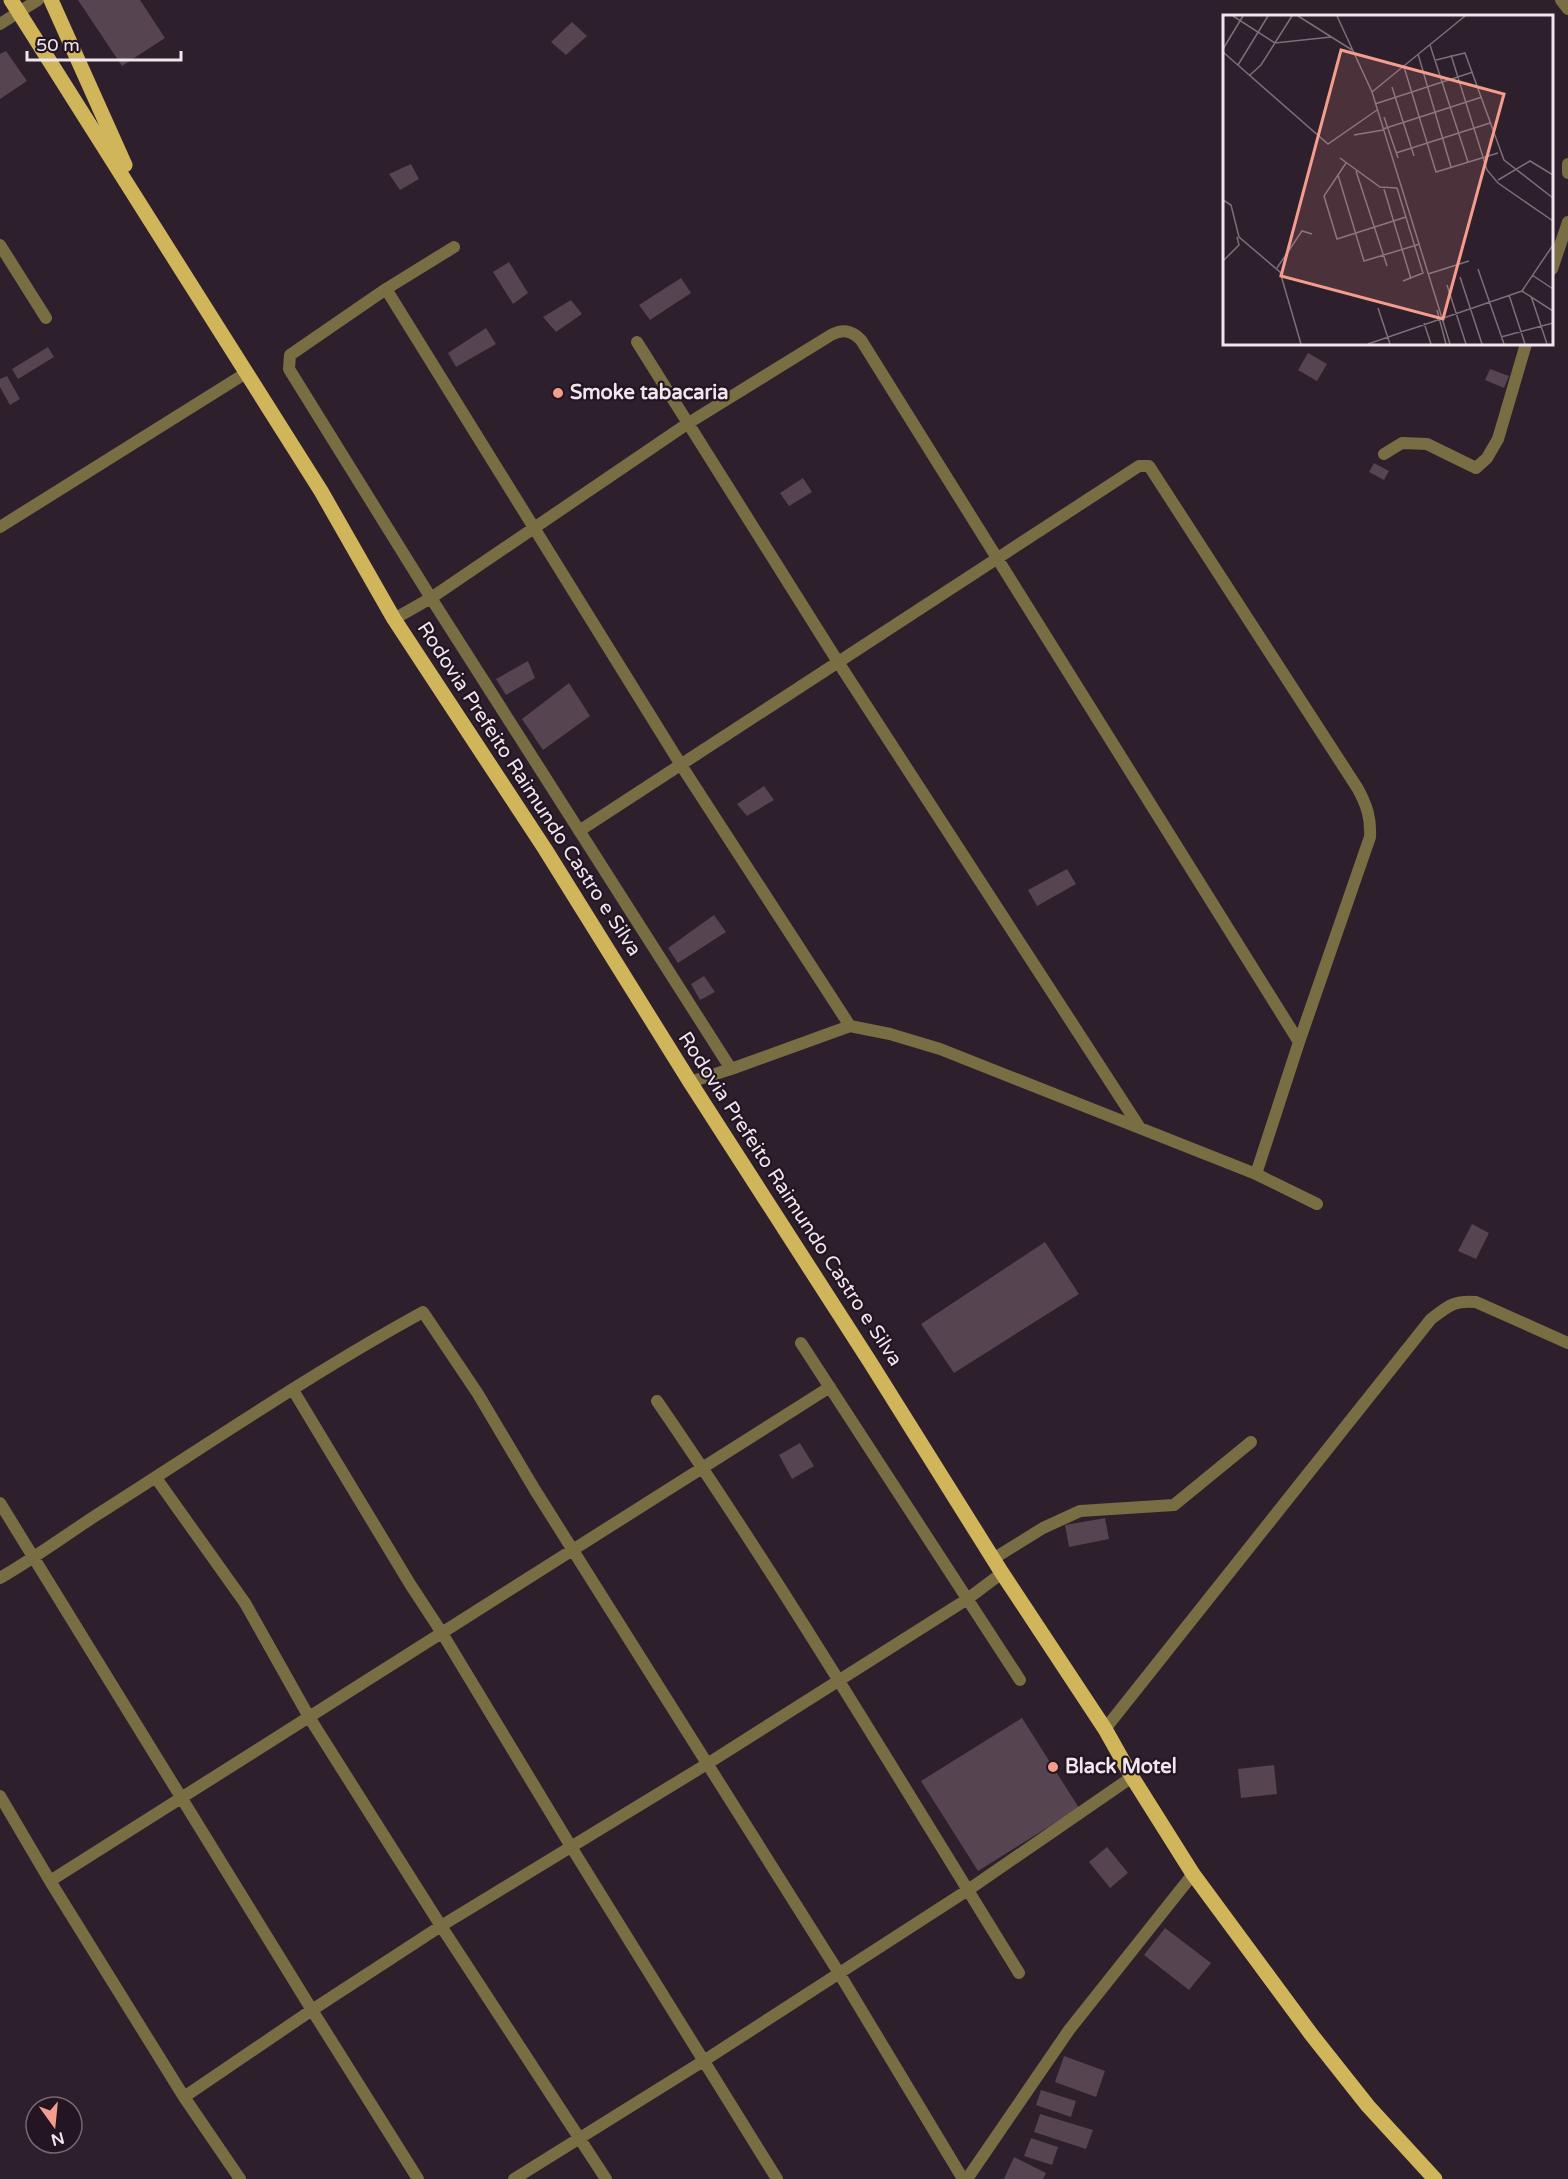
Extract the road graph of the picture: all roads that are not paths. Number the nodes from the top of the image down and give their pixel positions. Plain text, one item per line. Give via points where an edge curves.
1 (38, 0) edge
2 (51, 0) edge
3 (1561, 0) edge
4 (15, 6) edge
5 (1568, 9) edge
6 (0, 24) edge
7 (1568, 164) edge
8 (1568, 173) edge
9 (147, 214) junction
10 (1568, 222) edge
11 (0, 245) edge
12 (454, 247) dead end
13 (1553, 263) edge
14 (386, 289) junction
15 (46, 318) dead end
16 (637, 342) dead end
17 (1526, 345) edge
18 (246, 373) junction
19 (687, 424) junction
20 (1384, 454) dead end
21 (0, 527) edge
22 (535, 528) junction
23 (997, 559) junction
24 (431, 598) junction
25 (394, 619) junction
26 (838, 662) junction
27 (681, 765) junction
28 (579, 831) junction
29 (850, 1026) junction
30 (1299, 1042) junction
31 (731, 1069) junction
32 (690, 1082) junction
33 (1140, 1128) junction
34 (1256, 1174) junction
35 (1317, 1204) dead end
36 (1568, 1343) edge
37 (801, 1344) dead end
38 (830, 1387) junction
39 (293, 1390) junction
40 (657, 1401) dead end
41 (1251, 1442) dead end
42 (703, 1468) junction
43 (156, 1478) junction
44 (0, 1503) edge
45 (574, 1549) junction
46 (34, 1558) junction
47 (993, 1559) junction
48 (1002, 1573) junction
49 (0, 1578) edge
50 (966, 1600) junction
51 (442, 1633) junction
52 (1020, 1680) dead end
53 (838, 1681) junction
54 (309, 1717) junction
55 (1105, 1729) junction
56 (707, 1764) junction
57 (1132, 1777) junction
58 (0, 1796) edge
59 (180, 1797) junction
60 (570, 1845) junction
61 (1193, 1874) junction
62 (50, 1881) junction
63 (968, 1890) junction
64 (441, 1926) junction
65 (839, 1973) junction
66 (1019, 1973) dead end
67 (312, 2010) junction
68 (705, 2060) junction
69 (184, 2097) junction
70 (580, 2138) junction
71 (240, 2179) edge
72 (418, 2179) edge
73 (513, 2179) edge
74 (606, 2179) edge
75 (777, 2179) edge
76 (965, 2179) edge
77 (1435, 2179) edge

1 - 4 street
2 - 9 main road
3 - 5 street
4 - 6 street
4 - 9 main road
7 - 8 street
9 - 18 main road, Rodovia Prefeito Raimundo Castro e Silva
10 - 13 street
11 - 15 street
12 - 14 street
14 - 22 street
14 - 24 street via 290,355 289,369
16 - 19 street
17 - 20 street via 1498,439 1476,468 1427,444 1402,443
18 - 21 street
18 - 25 main road, Rodovia Prefeito Raimundo Castro e Silva via 321,491
19 - 22 street
19 - 23 street via 831,335 839,331 855,334
19 - 26 street
22 - 24 street
22 - 27 street
23 - 26 street
23 - 30 street
23 - 30 street via 1139,466 1149,466 1358,789 1371,822 1370,837
24 - 25 street
24 - 28 street
25 - 32 main road, Rodovia Prefeito Raimundo Castro e Silva via 551,859
26 - 27 street
26 - 33 street
27 - 28 street
27 - 29 street
28 - 31 street
29 - 31 street
29 - 33 street via 940,1049
30 - 34 street
31 - 32 street
32 - 47 main road, Rodovia Prefeito Raimundo Castro e Silva
33 - 34 street
34 - 35 street
36 - 55 street via 1476,1302 1450,1304 1431,1319
37 - 38 street
38 - 42 street
38 - 50 street
39 - 43 street
39 - 45 street via 423,1312
39 - 51 street
40 - 42 street
41 - 47 street via 1174,1504 1080,1511
42 - 45 street
42 - 53 street
43 - 46 street
43 - 54 street via 246,1603
44 - 46 street
45 - 51 street
45 - 56 street
46 - 49 street
46 - 59 street
47 - 48 main road, Rodovia Prefeito Raimundo Castro e Silva
48 - 50 street
48 - 55 main road, Rodovia Prefeito Raimundo Castro e Silva
50 - 52 street
50 - 53 street
51 - 54 street
51 - 60 street
53 - 56 street
53 - 63 street
54 - 59 street
54 - 64 street
55 - 57 main road, Rodovia Prefeito Raimundo Castro e Silva
56 - 60 street
56 - 65 street
57 - 61 main road, Rodovia Prefeito Raimundo Castro e Silva
57 - 63 street
58 - 62 street
59 - 62 street
59 - 67 street
60 - 64 street
60 - 68 street
61 - 76 street via 1069,2030
61 - 77 main road, Rodovia Prefeito Raimundo Castro e Silva via 1368,2106
62 - 69 street
63 - 65 street
63 - 66 street
64 - 67 street
64 - 70 street
65 - 68 street
65 - 76 street
67 - 69 street
67 - 72 street
68 - 70 street
68 - 75 street
69 - 71 street
70 - 73 street
70 - 74 street

